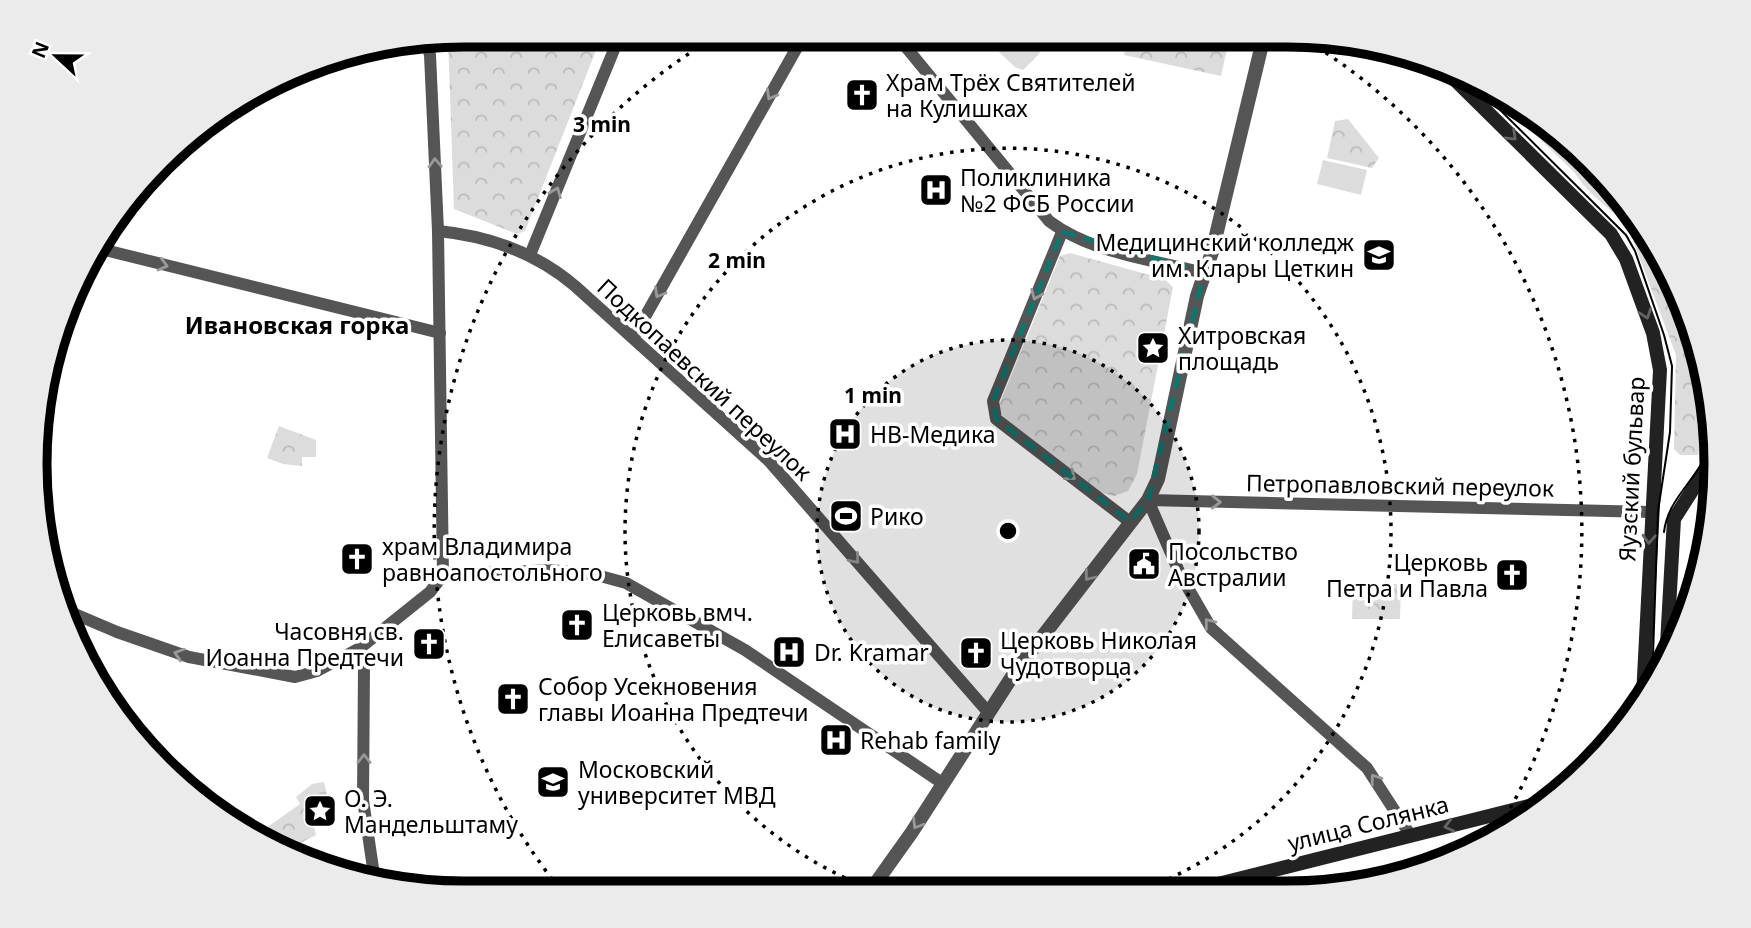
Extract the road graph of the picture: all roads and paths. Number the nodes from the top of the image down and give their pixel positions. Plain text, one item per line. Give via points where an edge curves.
1 (615, 47) edge
2 (797, 47) edge
3 (904, 47) edge
4 (1262, 47) edge
5 (428, 49) edge
6 (1461, 86) edge
7 (438, 231) junction
8 (1062, 232) junction
9 (106, 250) edge
10 (530, 256) junction
11 (1204, 274) junction
12 (440, 333) junction
13 (633, 338) junction
14 (1704, 472) edge
15 (1148, 500) junction
16 (1651, 512) junction
17 (1130, 522) junction
18 (443, 575) junction
19 (76, 614) edge
20 (1669, 631) edge
21 (360, 649) junction
22 (1644, 679) edge
23 (988, 712) junction
24 (942, 783) junction
25 (1524, 807) edge
26 (1411, 836) junction
27 (373, 871) edge
28 (877, 881) edge
29 (1231, 881) edge

10 -> 1 street
2 -> 13 street
3 - 8 street via 1032,204
4 - 11 street
7 -> 5 street
6 -> 16 main road, Яузский бульвар via 1600,222 1626,258 1653,334 1660,370
7 - 10 street, Подкопаевский переулок via 486,238
7 - 12 street
8 - 11 street
8 -> 17 street via 993,401 993,412 996,419
9 -> 12 street
10 - 13 street, Подкопаевский переулок via 551,265
11 - 15 street via 1158,480
12 - 18 street
13 -> 23 street, Подкопаевский переулок via 769,461
14 - 20 main road, Яузский бульвар via 1674,519
15 -> 16 street, Петропавловский переулок
15 - 17 street
26 -> 15 street via 1367,768 1211,628 1180,574
16 -> 22 main road, Яузский бульвар
17 -> 23 street
18 - 21 street via 430,592
18 - 24 street via 550,570 593,573 626,583 722,636
21 -> 19 street via 305,676 282,676 189,657
27 -> 21 street via 365,825 364,665
23 - 24 street
24 -> 28 street
25 -> 26 main road, улица Солянка
26 - 29 main road, улица Солянка

